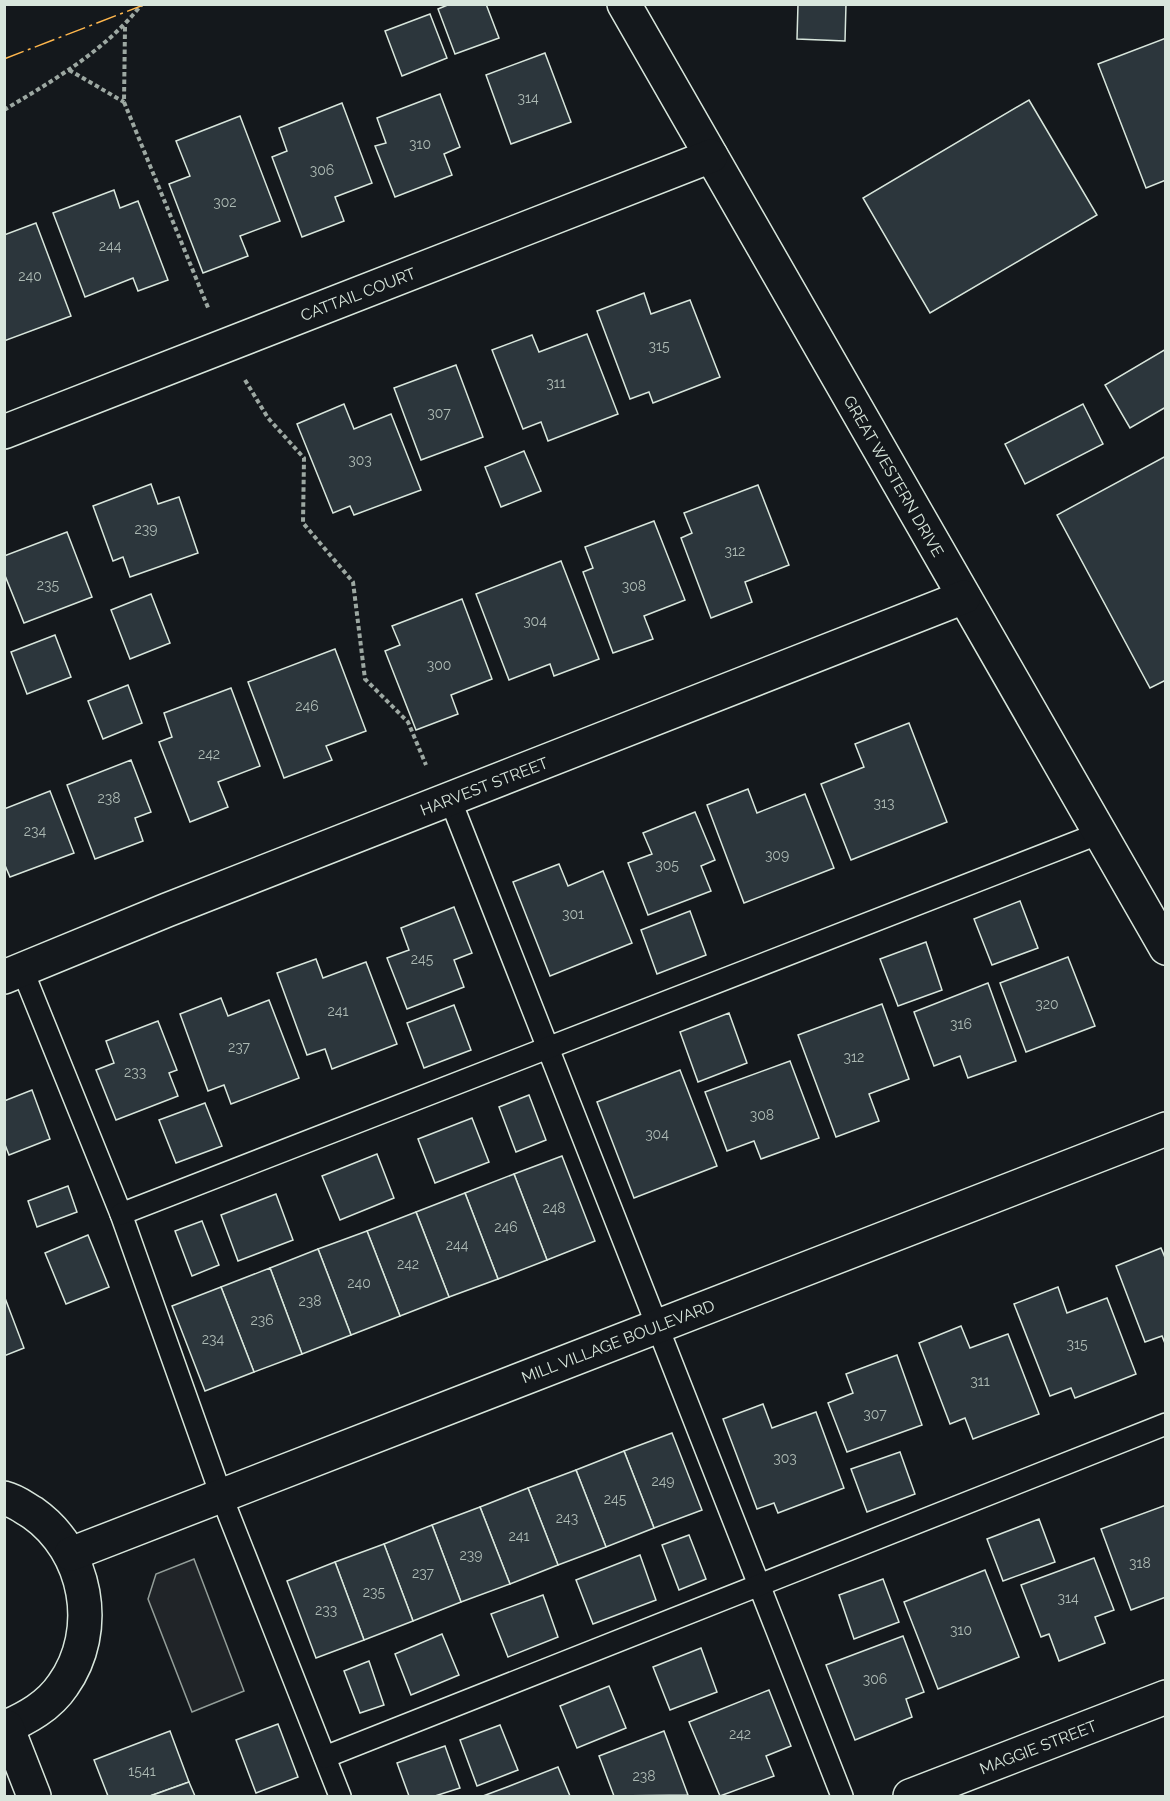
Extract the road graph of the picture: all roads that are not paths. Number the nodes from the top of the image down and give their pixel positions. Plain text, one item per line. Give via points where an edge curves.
1 (624, 4) edge
2 (711, 156) junction
3 (4, 432) edge
4 (964, 597) junction
5 (446, 800) junction
6 (1100, 833) junction
7 (1166, 948) edge
8 (13, 973) edge
9 (548, 1047) junction
10 (1166, 1129) edge
11 (121, 1214) junction
12 (656, 1326) junction
13 (1166, 1424) edge
14 (221, 1495) junction
15 (4, 1498) edge
16 (71, 1554) junction
17 (758, 1586) junction
18 (1166, 1697) edge
19 (6, 1727) edge
20 (324, 1757) junction
21 (34, 1797) edge
22 (340, 1797) edge
23 (842, 1797) edge
24 (910, 1797) edge

1 - 2 street, GREAT WESTERN DRIVE
2 - 3 street, CATTAIL COURT
2 - 4 street, GREAT WESTERN DRIVE
4 - 5 street, HARVEST STREET
4 - 6 street, GREAT WESTERN DRIVE
5 - 8 street, HARVEST STREET
5 - 9 lane
6 - 7 street, GREAT WESTERN DRIVE
6 - 9 lane
8 - 11 lane
9 - 11 lane
9 - 12 lane
10 - 12 street, MILL VILLAGE BOULEVARD
11 - 14 lane
12 - 14 street, MILL VILLAGE BOULEVARD
12 - 17 lane
13 - 17 lane
14 - 16 street, MILL VILLAGE BOULEVARD
14 - 20 lane
15 - 16 street via 50,1525
16 - 19 street via 86,1605 82,1648 63,1686 33,1716
17 - 20 lane
17 - 23 lane
18 - 24 street, MAGGIE STREET
19 - 21 street
20 - 22 lane

